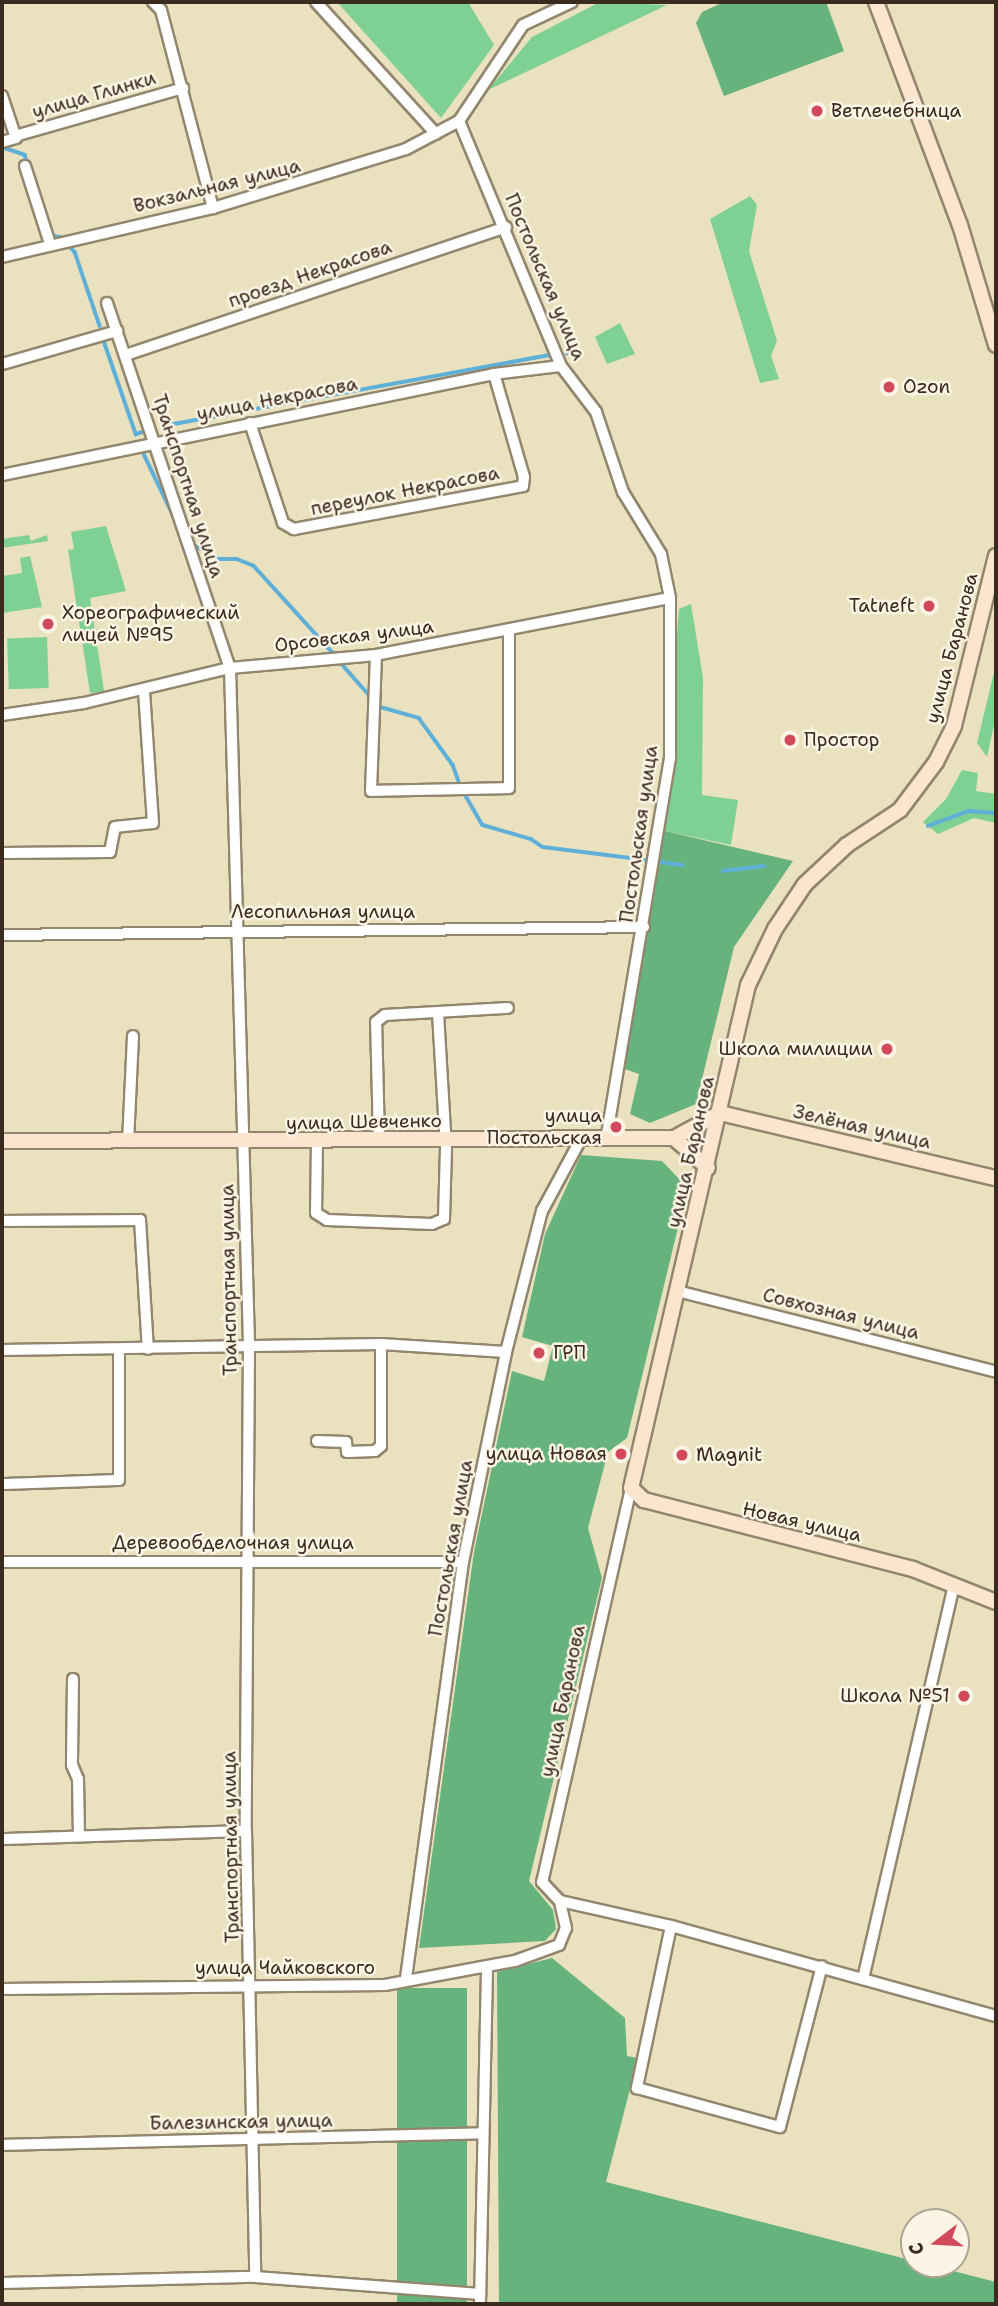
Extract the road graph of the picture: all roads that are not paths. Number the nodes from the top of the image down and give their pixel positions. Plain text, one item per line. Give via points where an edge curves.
1 (153, 2) edge
2 (316, 2) edge
3 (572, 2) edge
4 (876, 2) edge
5 (183, 88) junction
6 (2, 96) edge
7 (459, 121) junction
8 (436, 134) junction
9 (15, 137) junction
10 (2, 142) edge
11 (25, 166) dead end
12 (213, 208) junction
13 (506, 227) junction
14 (50, 244) junction
15 (2, 257) edge
16 (107, 303) dead end
17 (117, 331) junction
18 (996, 345) edge
19 (126, 355) junction
20 (2, 364) edge
21 (561, 366) junction
22 (494, 374) junction
23 (250, 423) junction
24 (156, 441) junction
25 (2, 475) edge
26 (996, 556) edge
27 (670, 598) junction
28 (509, 630) junction
29 (376, 655) junction
30 (230, 668) junction
31 (144, 691) junction
32 (2, 715) edge
33 (2, 853) edge
34 (644, 927) junction
35 (237, 930) junction
36 (2, 935) edge
37 (508, 1007) dead end
38 (438, 1014) junction
39 (133, 1037) dead end
40 (720, 1113) junction
41 (607, 1135) junction
42 (582, 1137) junction
43 (674, 1138) junction
44 (2, 1141) edge
45 (444, 1141) junction
46 (128, 1142) junction
47 (243, 1142) junction
48 (317, 1142) junction
49 (379, 1142) junction
50 (708, 1168) junction
51 (996, 1178) edge
52 (2, 1221) edge
53 (677, 1292) junction
54 (381, 1344) junction
55 (249, 1346) junction
56 (119, 1349) junction
57 (148, 1349) junction
58 (2, 1350) edge
59 (506, 1352) junction
60 (996, 1372) edge
61 (317, 1441) dead end
62 (2, 1484) edge
63 (631, 1488) junction
64 (250, 1560) junction
65 (2, 1562) edge
66 (463, 1562) junction
67 (954, 1584) junction
68 (996, 1602) edge
69 (73, 1679) dead end
70 (246, 1831) junction
71 (79, 1836) junction
72 (2, 1839) edge
73 (561, 1901) junction
74 (671, 1926) junction
75 (822, 1966) junction
76 (487, 1967) junction
77 (406, 1978) junction
78 (863, 1979) junction
79 (252, 1984) junction
80 (2, 1989) edge
81 (996, 2016) edge
82 (480, 2133) junction
83 (253, 2140) junction
84 (2, 2145) edge
85 (255, 2277) junction
86 (2, 2283) edge
87 (480, 2299) edge

1 - 5 street via 161,10
2 - 8 street
3 - 7 street via 523,25
4 - 18 main road via 960,225
5 - 9 street, улица Глинки
5 - 12 street
6 - 9 street
7 - 8 street, Вокзальная улица
7 - 13 street, Постольская улица
8 - 12 street, Вокзальная улица via 371,163
9 - 10 street, улица Глинки
11 - 14 street
12 - 14 street, Вокзальная улица
13 - 19 street, проезд Некрасова
13 - 21 street, Постольская улица
14 - 15 street, Вокзальная улица
16 - 17 street, Транспортная улица
17 - 19 street, Транспортная улица
17 - 20 street
19 - 24 street, Транспортная улица
21 - 22 street, улица Некрасова
21 - 27 street, Постольская улица via 596,412 623,492 661,554
22 - 23 street, улица Некрасова
22 - 23 street, переулок Некрасова via 523,486 294,529 283,523
23 - 24 street, улица Некрасова
24 - 25 street, улица Некрасова
24 - 30 street, Транспортная улица
26 - 40 main road, улица Баранова via 954,726 936,762 900,810 847,845 805,884 775,929 748,985
27 - 28 street, Орсовская улица
27 - 34 street, Постольская улица via 670,758
28 - 29 street, Орсовская улица
28 - 29 street via 509,788 371,791
29 - 30 street, Орсовская улица
30 - 31 street, Орсовская улица
30 - 35 street, Транспортная улица
31 - 32 street, Орсовская улица
31 - 33 street via 153,823 115,827 110,852
34 - 35 street, Лесопильная улица
34 - 41 street, Постольская улица
35 - 36 street, Лесопильная улица
35 - 47 street, Транспортная улица
37 - 38 street
38 - 45 street
38 - 49 street via 385,1015 376,1022
39 - 46 street
40 - 43 main road
40 - 50 main road, улица Баранова
40 - 51 main road, Зелёная улица
41 - 42 main road, улица Шевченко
41 - 43 main road, улица Шевченко
42 - 45 main road, улица Шевченко
42 - 59 street, Постольская улица via 542,1211
43 - 50 main road
44 - 46 main road, улица Шевченко
45 - 48 street via 444,1219 432,1224 327,1220 316,1213
45 - 49 main road, улица Шевченко
46 - 47 main road, улица Шевченко
47 - 48 main road, улица Шевченко
47 - 55 street, Транспортная улица
48 - 49 main road, улица Шевченко
50 - 53 main road, улица Баранова
52 - 57 street via 140,1220
53 - 60 street, Совхозная улица
53 - 63 main road, улица Баранова
54 - 55 street
54 - 59 street
54 - 61 street via 381,1446 375,1451 347,1452 345,1442
55 - 57 street
55 - 64 street, Транспортная улица
56 - 57 street
56 - 58 street
56 - 62 street via 119,1479
59 - 66 street, Постольская улица
63 - 67 main road, Новая улица via 644,1500 913,1569
63 - 73 street, улица Баранова via 542,1882
64 - 65 street, Деревообделочная улица
64 - 66 street, Деревообделочная улица
64 - 70 street, Транспортная улица
66 - 77 street, Постольская улица
67 - 68 main road, Новая улица
67 - 78 street
69 - 71 street via 72,1765 78,1779
70 - 71 street
70 - 79 street, Транспортная улица
71 - 72 street
73 - 74 street
73 - 76 street, улица Чайковского via 566,1928 559,1945
74 - 75 street
74 - 75 street via 637,2088 779,2127
75 - 78 street
76 - 77 street, улица Чайковского
76 - 82 street
77 - 79 street, улица Чайковского via 385,1985
78 - 81 street
79 - 80 street, улица Чайковского
79 - 83 street, Транспортная улица
82 - 83 street, Балезинская улица
82 - 87 street
83 - 84 street, Балезинская улица
83 - 85 street, Транспортная улица
85 - 86 street
85 - 87 street

